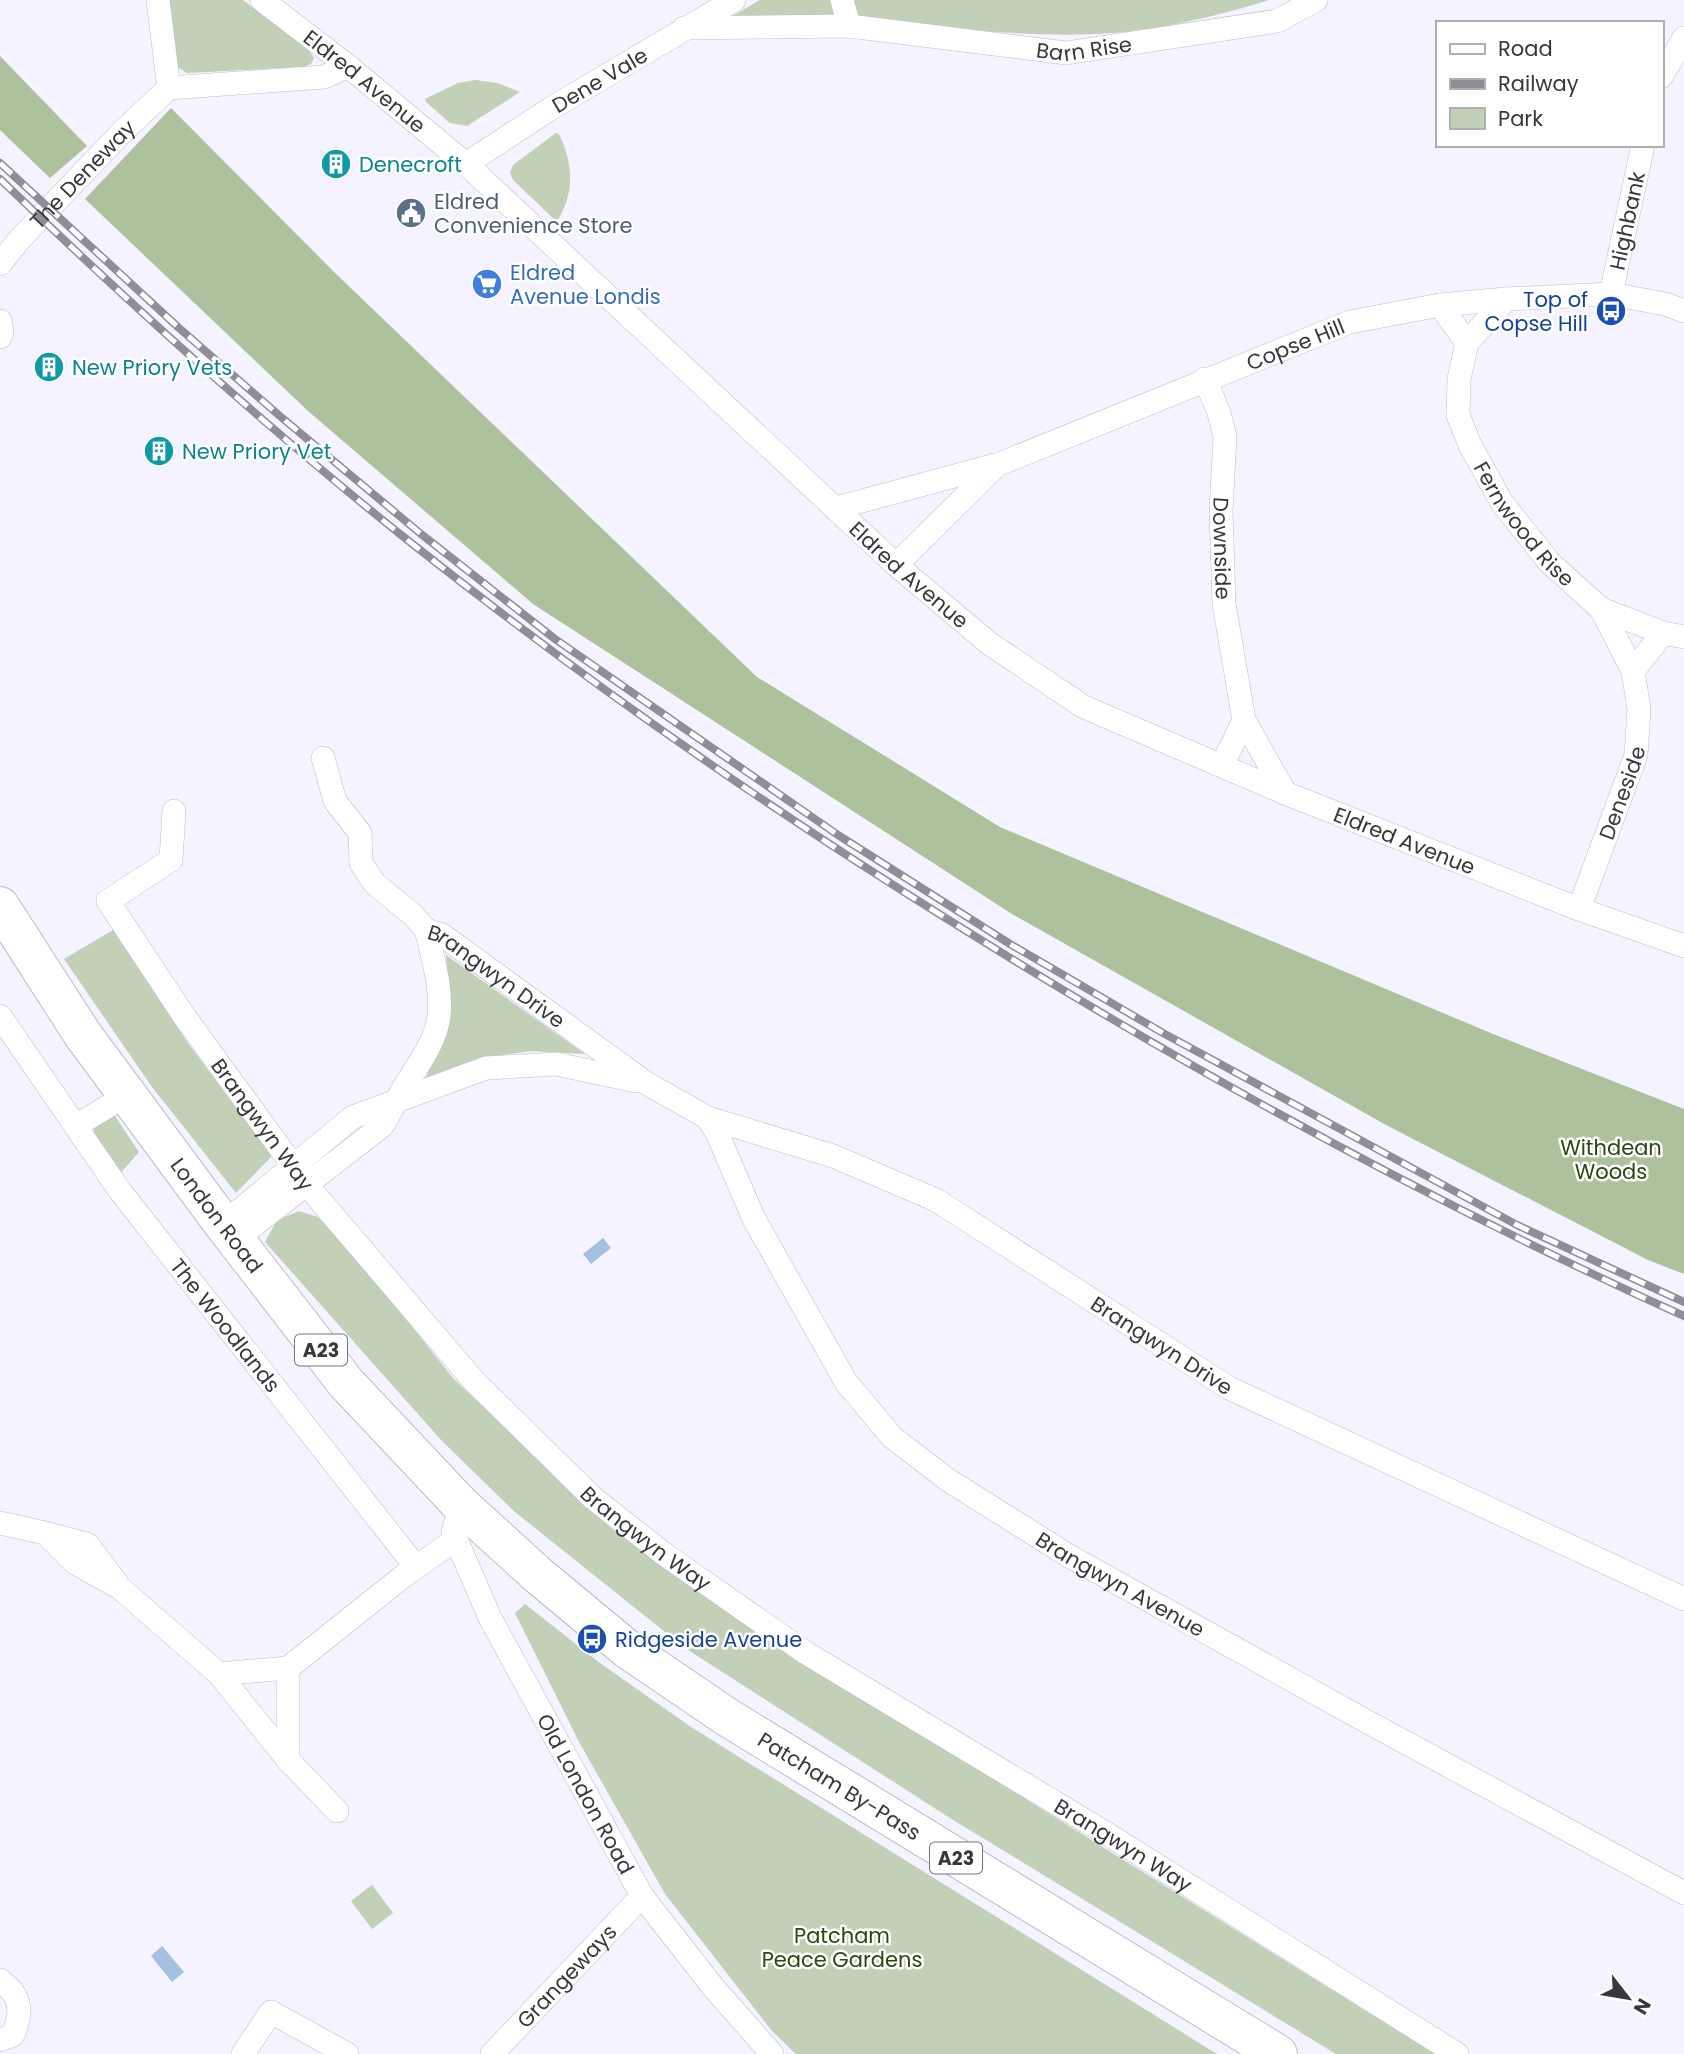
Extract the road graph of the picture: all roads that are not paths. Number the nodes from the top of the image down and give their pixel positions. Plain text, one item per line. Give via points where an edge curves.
1 (158, 0) edge
2 (262, 0) edge
3 (734, 0) edge
4 (842, 0) edge
5 (1316, 0) edge
6 (849, 26) junction
7 (684, 28) junction
8 (1684, 37) edge
9 (348, 66) junction
10 (1663, 74) edge
11 (169, 88) junction
12 (1643, 147) edge
13 (466, 164) junction
14 (0, 264) edge
15 (1611, 295) junction
16 (1506, 299) junction
17 (1440, 305) junction
18 (1684, 311) edge
19 (0, 321) edge
20 (0, 337) edge
21 (1467, 343) junction
22 (1205, 379) junction
23 (997, 465) junction
24 (836, 509) junction
25 (896, 565) junction
26 (1601, 609) junction
27 (1673, 635) edge
28 (1633, 671) junction
29 (1244, 720) junction
30 (323, 758) dead end
31 (1222, 766) junction
32 (1284, 793) junction
33 (174, 811) dead end
34 (0, 906) edge
35 (1579, 908) junction
36 (426, 930) junction
37 (1684, 946) edge
38 (0, 1016) edge
39 (646, 1083) junction
40 (127, 1096) junction
41 (398, 1101) junction
42 (708, 1118) junction
43 (77, 1125) junction
44 (293, 1165) junction
45 (307, 1185) junction
46 (229, 1232) junction
47 (458, 1522) junction
48 (0, 1523) edge
49 (416, 1567) junction
50 (1684, 1599) edge
51 (288, 1668) junction
52 (219, 1674) junction
53 (288, 1760) junction
54 (337, 1811) dead end
55 (1684, 1893) edge
56 (642, 1896) junction
57 (0, 1980) edge
58 (0, 2040) edge
59 (243, 2054) edge
60 (347, 2054) edge
61 (492, 2054) edge
62 (772, 2054) edge
63 (1278, 2054) edge
64 (1457, 2054) edge

1 - 11 street
2 - 9 street, Eldred Avenue
3 - 7 street, Dene Vale
4 - 6 street
5 - 6 street, Barn Rise via 1276,22 1066,53
6 - 7 street, Barn Rise
7 - 13 street, Dene Vale
8 - 10 street
9 - 11 street via 324,77
9 - 13 street, Eldred Avenue
11 - 14 street, The Deneway
12 - 15 street, Highbank
13 - 24 street, Eldred Avenue
15 - 16 street, Copse Hill
15 - 18 street, Copse Hill
16 - 17 street, Copse Hill
16 - 21 street, Fernwood Rise
17 - 21 street
17 - 22 street, Copse Hill via 1350,323
19 - 20 street
21 - 26 street, Fernwood Rise via 1458,415 1470,445 1502,503 1550,563
22 - 23 street, Copse Hill
22 - 29 street, Downside via 1224,438 1224,604
23 - 24 street, Copse Hill
23 - 25 street, Copse Hill
24 - 25 street, Eldred Avenue
25 - 31 street, Eldred Avenue via 990,644 1084,707
26 - 27 street, Fernwood Rise
26 - 28 street, Deneside
27 - 28 street
28 - 35 street, Deneside via 1639,709 1636,755
29 - 31 street
29 - 32 street, Downside
30 - 36 street via 335,800 360,833 361,863 375,884
31 - 32 street, Eldred Avenue
32 - 35 street, Eldred Avenue
33 - 44 street, Brangwyn Way via 172,860 108,901 184,1016
34 - 40 highway, London Road / A23
35 - 37 street, Eldred Avenue
36 - 39 street, Brangwyn Drive via 442,935
36 - 41 street, Brangwyn Drive via 438,976 438,1025
38 - 43 street, The Woodlands
39 - 41 street, Brangwyn Drive via 556,1064 486,1068
39 - 42 street, Brangwyn Drive
40 - 43 street
40 - 46 highway, London Road / A23
41 - 44 street, Brangwyn Drive via 353,1117
41 - 45 street, Brangwyn Drive via 382,1126
42 - 50 street, Brangwyn Drive via 833,1156 936,1200 1229,1388
42 - 55 street, Brangwyn Avenue via 754,1219 846,1382 892,1437 948,1480 1069,1556
43 - 49 street, The Woodlands via 120,1191
44 - 45 street, Brangwyn Way
44 - 46 street, Brangwyn Drive
45 - 46 street, Brangwyn Drive
45 - 64 street, Brangwyn Way via 474,1381 593,1497 664,1554 806,1653 1104,1832
46 - 47 highway, London Road / A23
47 - 49 street
47 - 56 street, Old London Road via 490,1618
47 - 63 highway, Patcham By-Pass / A23 via 538,1575 626,1649 727,1717
48 - 52 street via 87,1544 120,1588
49 - 51 street
51 - 52 street
51 - 53 street
52 - 53 street
53 - 54 street
56 - 61 street, Grangeways
56 - 62 street, Old London Road
57 - 58 street via 11,1988 20,2006 13,2035
59 - 60 street via 271,2012

